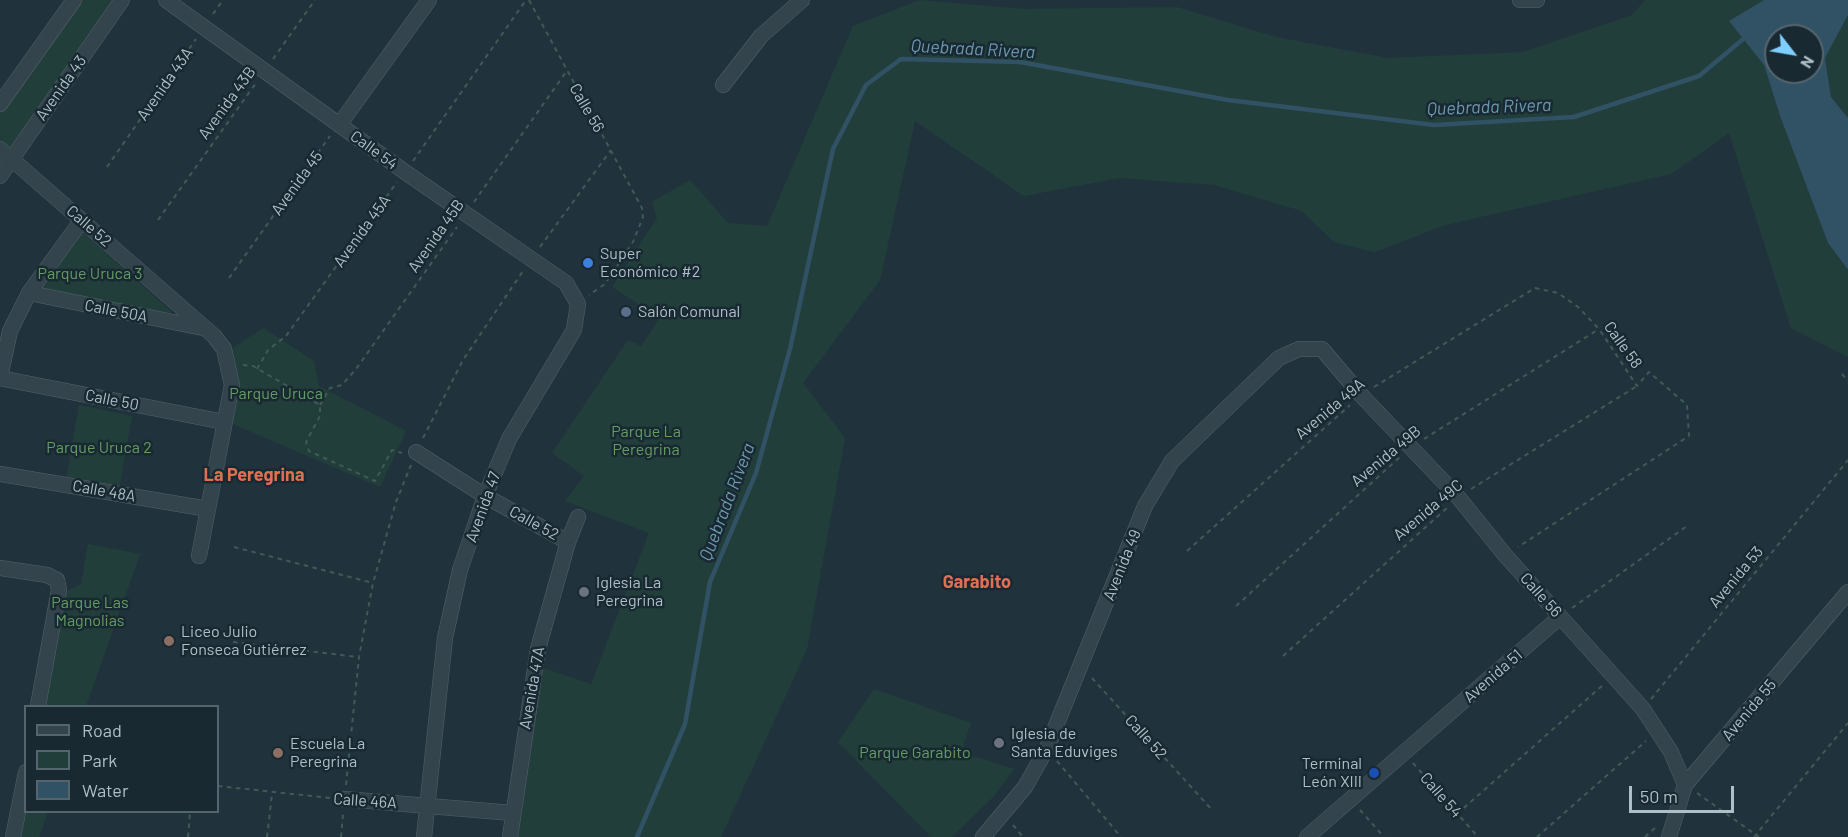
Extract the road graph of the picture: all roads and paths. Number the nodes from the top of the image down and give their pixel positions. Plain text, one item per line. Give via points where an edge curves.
1 (75, 0) edge
2 (122, 0) edge
3 (166, 0) edge
4 (223, 0) edge
5 (315, 0) edge
6 (429, 0) edge
7 (527, 0) edge
8 (801, 0) edge
9 (1520, 0) edge
10 (1537, 0) edge
11 (204, 27) junction
12 (264, 71) junction
13 (566, 72) junction
14 (723, 85) dead end
15 (0, 104) edge
16 (339, 124) junction
17 (0, 149) edge
18 (12, 160) junction
19 (107, 167) dead end
20 (405, 172) junction
21 (0, 176) edge
22 (466, 214) junction
23 (82, 220) junction
24 (158, 220) dead end
25 (229, 278) dead end
26 (1535, 288) joint
27 (29, 293) junction
28 (578, 304) junction
29 (203, 328) junction
30 (1599, 329) junction
31 (1322, 349) joint
32 (228, 367) junction
33 (257, 369) junction
34 (1842, 374) dead end
35 (0, 377) edge
36 (1848, 381) edge
37 (1637, 386) junction
38 (1361, 395) junction
39 (320, 405) junction
40 (224, 422) junction
41 (1410, 447) junction
42 (410, 453) joint
43 (1848, 460) edge
44 (0, 474) edge
45 (485, 496) junction
46 (1458, 497) junction
47 (208, 509) junction
48 (578, 518) dead end
49 (1687, 526) dead end
50 (568, 542) junction
51 (234, 547) dead end
52 (1187, 551) dead end
53 (1505, 555) junction
54 (199, 556) dead end
55 (0, 568) edge
56 (373, 583) dead end
57 (1848, 592) edge
58 (1236, 606) dead end
59 (1560, 617) junction
60 (233, 642) dead end
61 (1283, 656) dead end
62 (359, 657) dead end
63 (1079, 663) junction
64 (1615, 675) junction
65 (38, 705) edge
66 (1643, 709) junction
67 (1848, 723) edge
68 (1657, 731) junction
69 (1047, 748) junction
70 (1404, 753) junction
71 (24, 779) edge
72 (1685, 784) junction
73 (219, 786) edge
74 (273, 794) junction
75 (345, 799) junction
76 (1351, 799) junction
77 (427, 805) junction
78 (1213, 811) dead end
79 (190, 813) edge
80 (512, 813) junction
81 (1004, 814) junction
82 (1457, 814) junction
83 (9, 832) edge
84 (1754, 836) edge
85 (188, 837) edge
86 (267, 837) edge
87 (341, 837) edge
88 (424, 837) edge
89 (510, 837) edge
90 (983, 837) edge
91 (1023, 837) edge
92 (1121, 837) edge
93 (1307, 837) edge
94 (1384, 837) edge
95 (1478, 837) edge
96 (1538, 837) edge
97 (1669, 837) edge
98 (1759, 837) edge

1 - 15 street
2 - 18 street, Avenida 43
3 - 11 street, Calle 54
4 - 11 path, Avenida 43A
5 - 12 path, Avenida 43B
6 - 16 street
7 - 13 path, Calle 56
7 - 20 path, Avenida 45A
8 - 14 street via 761,36
9 - 10 street
11 - 12 street, Calle 54
11 - 19 path, Avenida 43A
12 - 16 street, Calle 54
12 - 24 path, Avenida 43B
13 - 22 path, Avenida 45B
13 - 28 path, Calle 56 via 637,198 643,217 633,242 605,284
16 - 20 street, Calle 54
16 - 25 path, Avenida 45
17 - 18 street, Calle 52
18 - 21 street, Avenida 43
18 - 23 street, Calle 52
20 - 22 street, Calle 54
20 - 33 path, Avenida 45A via 286,336 268,350
22 - 28 street, Calle 54 via 566,283
22 - 39 path, Avenida 45B via 356,369 342,385 330,388
23 - 27 street
23 - 29 street, Calle 52
26 - 30 path, Calle 58 via 1558,293
26 - 38 path, Avenida 49A
27 - 29 street, Calle 50A
27 - 35 street via 10,331
28 - 45 street, Avenida 47 via 574,330 509,439
29 - 32 street via 224,349
30 - 37 path, Calle 58
30 - 41 path, Avenida 49B
31 - 38 street, Calle 56
31 - 63 street, Avenida 49 via 1299,349 1279,358 1172,460 1145,506 1113,590
32 - 33 path via 243,364
32 - 40 street via 231,385
33 - 39 path
34 - 36 path
35 - 40 street, Calle 50
37 - 46 path, Avenida 49C
37 - 53 path, Calle 58 via 1649,372 1687,405 1689,436
38 - 41 street, Calle 56
38 - 52 path, Avenida 49A
39 - 42 path via 320,416 306,442 309,451 375,481 392,450
40 - 47 street
41 - 46 street, Calle 56
41 - 58 path, Avenida 49B
42 - 45 street, Calle 52
43 - 66 path, Avenida 53
44 - 47 street, Calle 48A
45 - 50 street, Calle 52
45 - 77 street, Avenida 47 via 460,570 445,638
46 - 53 street, Calle 56
46 - 61 path, Avenida 49C
47 - 54 street
48 - 50 street, Calle 52
49 - 59 path
50 - 80 street, Avenida 47A via 538,649
51 - 56 path
53 - 59 street, Calle 56
55 - 65 street via 57,580 59,590
57 - 72 street, Avenida 55
59 - 64 street, Calle 56
59 - 70 street, Avenida 51
60 - 62 path
63 - 69 street, Avenida 49
63 - 78 path, Calle 52
64 - 66 street, Calle 56
64 - 82 path
66 - 68 street, Calle 56
67 - 84 path
68 - 72 street, Calle 56
68 - 96 path
69 - 81 street, Avenida 49
69 - 92 path
70 - 76 street, Avenida 51
70 - 82 path, Calle 54
71 - 83 street
72 - 84 path
72 - 97 street, Avenida 55
73 - 74 path, Calle 46A
74 - 75 path, Calle 46A
74 - 86 path
75 - 77 street, Calle 46A
75 - 87 path
76 - 93 street, Avenida 51
76 - 94 path
77 - 80 street, Calle 46A
77 - 88 street, Avenida 47
79 - 85 path
80 - 89 street, Avenida 47A
81 - 90 street, Avenida 49
81 - 91 path
82 - 95 path, Calle 54
84 - 98 path

